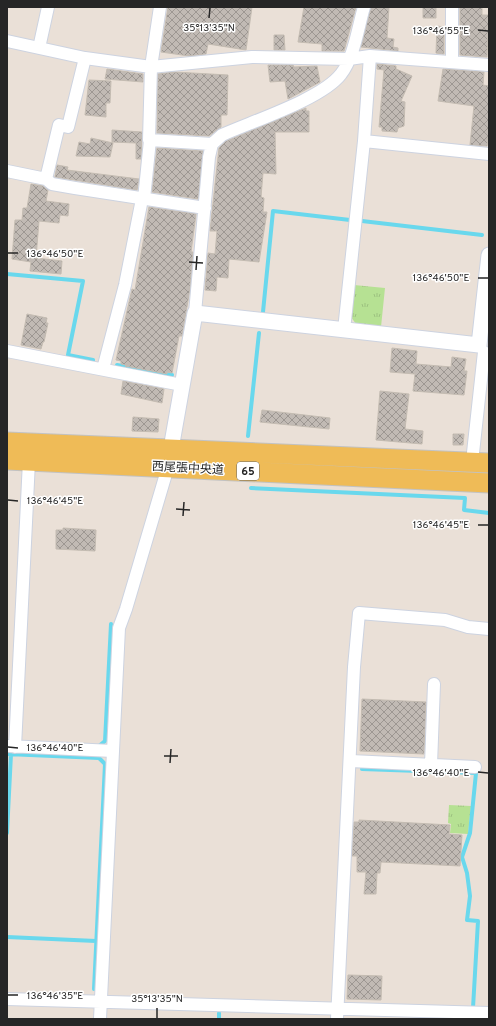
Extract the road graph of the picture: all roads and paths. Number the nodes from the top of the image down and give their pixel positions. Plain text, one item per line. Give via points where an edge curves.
1 (48, 7) edge
2 (160, 7) edge
3 (364, 7) edge
4 (452, 7) edge
5 (7, 41) edge
6 (39, 48) junction
7 (370, 56) junction
8 (85, 58) junction
9 (349, 59) junction
10 (452, 62) junction
11 (489, 65) edge
12 (151, 67) junction
13 (150, 140) junction
14 (364, 141) junction
15 (212, 144) junction
16 (489, 154) edge
17 (7, 171) edge
18 (46, 179) junction
19 (143, 199) junction
20 (205, 208) junction
21 (489, 255) edge
22 (196, 313) junction
23 (344, 330) junction
24 (484, 350) edge
25 (7, 351) edge
26 (103, 369) junction
27 (182, 385) junction
28 (7, 442) edge
29 (169, 458) junction
30 (7, 460) edge
31 (29, 461) junction
32 (480, 463) edge
33 (489, 483) edge
34 (489, 629) edge
35 (434, 684) dead end
36 (11, 746) edge
37 (113, 751) junction
38 (350, 761) junction
39 (432, 765) junction
40 (474, 767) dead end
41 (7, 999) edge
42 (101, 1002) junction
43 (489, 1013) edge
44 (337, 1014) edge
45 (100, 1019) edge

1 - 6 street
2 - 12 street
3 - 9 street
4 - 10 street
5 - 6 street
6 - 8 street
7 - 9 street
7 - 10 street
7 - 14 street
8 - 12 street
8 - 18 street via 68,127 59,125
9 - 12 street via 252,57
9 - 15 street via 341,73 326,88 222,135
10 - 11 street
12 - 13 street
13 - 15 street
13 - 19 street
14 - 16 street
14 - 23 street
15 - 20 street
17 - 18 street
18 - 19 street via 52,184
19 - 20 street
19 - 26 street via 125,285
20 - 22 street
21 - 24 street
22 - 23 street
22 - 27 street
23 - 24 street
24 - 32 street
25 - 26 street
26 - 27 street
27 - 29 street
28 - 29 main road, 西尾張中央道 / 65
29 - 31 main road, 西尾張中央道 / 65
29 - 32 main road, 西尾張中央道 / 65
29 - 33 main road, 西尾張中央道 / 65
29 - 37 street via 119,628
30 - 31 main road, 西尾張中央道 / 65
31 - 36 street
34 - 38 street via 468,627 445,620 358,613
35 - 39 street
36 - 37 street
37 - 42 street
38 - 39 street
38 - 44 street
39 - 40 street
41 - 42 street
42 - 44 street
42 - 45 street
43 - 44 street

